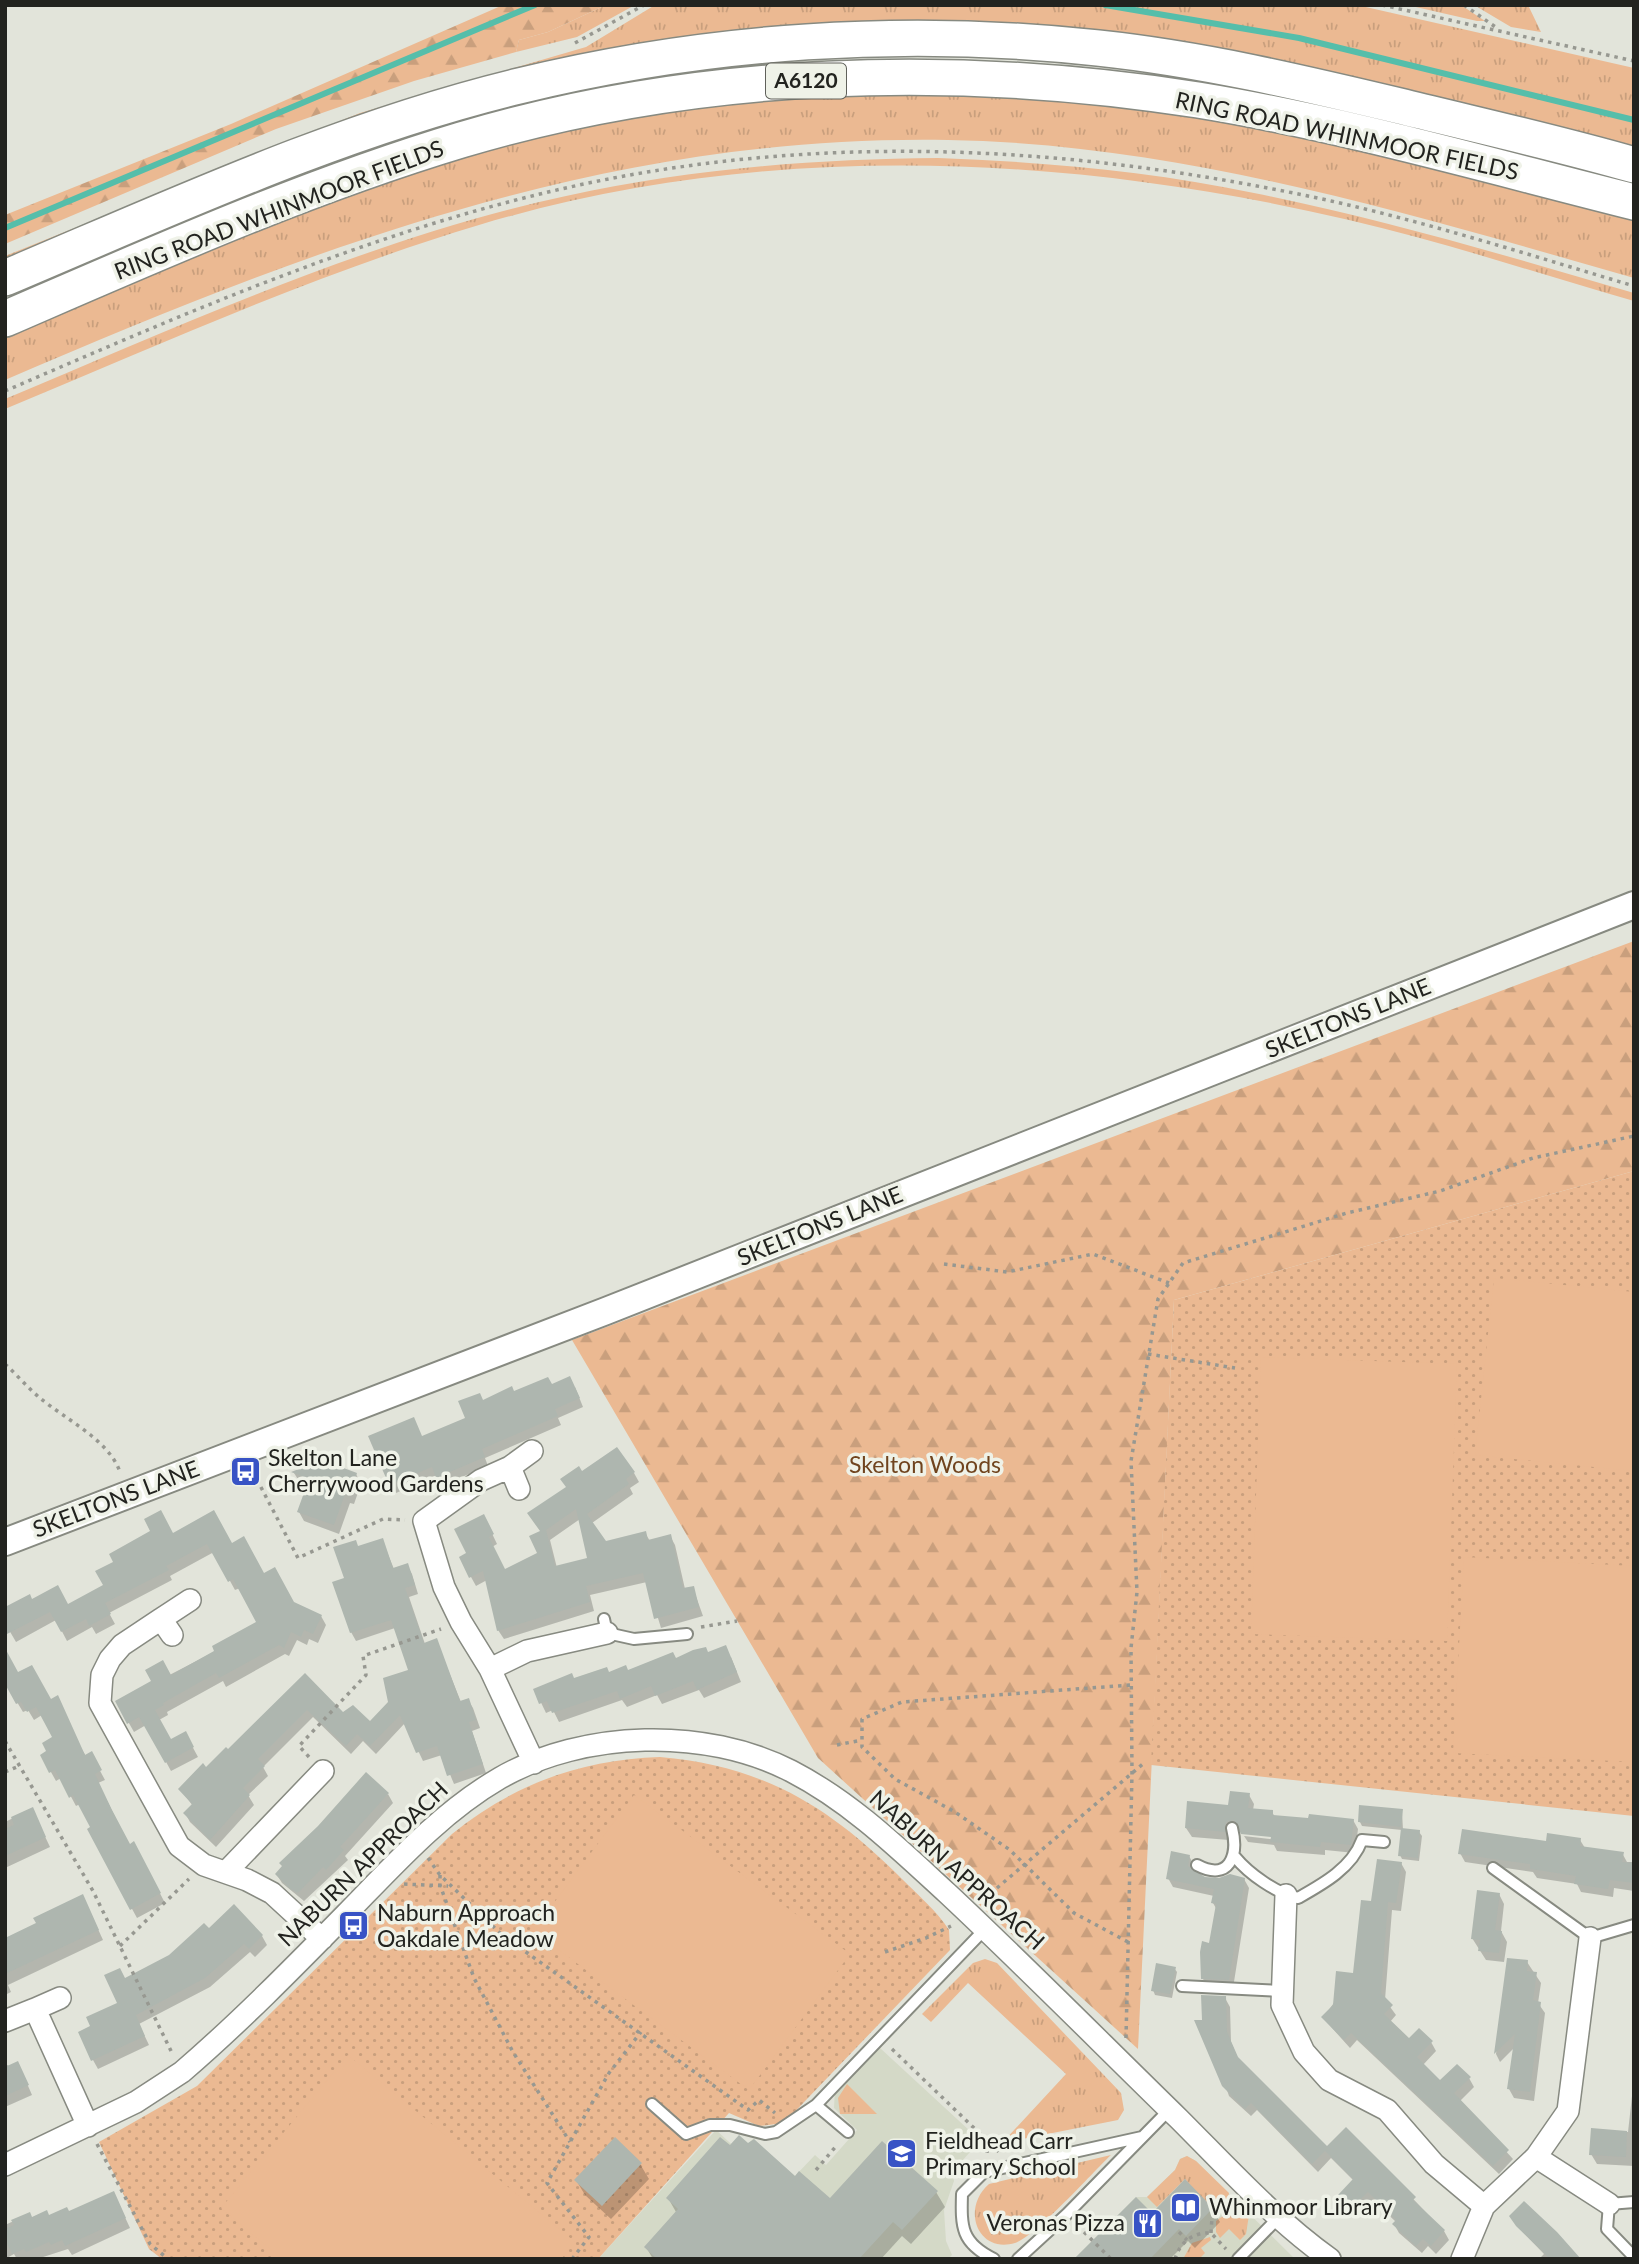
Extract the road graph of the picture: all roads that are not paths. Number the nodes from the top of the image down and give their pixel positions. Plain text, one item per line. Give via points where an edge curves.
1 (1634, 165) edge
2 (1634, 202) edge
3 (5, 278) edge
4 (5, 319) edge
5 (1634, 905) edge
6 (532, 1451) dead end
7 (510, 1467) junction
8 (519, 1489) dead end
9 (5, 1542) edge
10 (190, 1600) dead end
11 (606, 1626) joint
12 (687, 1634) road end
13 (490, 1669) junction
14 (534, 1763) junction
15 (323, 1771) road end
16 (1233, 1828) dead end
17 (1384, 1842) dead end
18 (1235, 1857) junction
19 (1197, 1865) dead end
20 (1493, 1868) dead end
21 (226, 1872) junction
22 (1286, 1895) junction
23 (1634, 1925) edge
24 (985, 1929) junction
25 (1590, 1938) junction
26 (322, 1939) junction
27 (1181, 1986) dead end
28 (1282, 1991) junction
29 (60, 1998) dead end
30 (35, 2009) junction
31 (5, 2021) edge
32 (652, 2104) dead end
33 (816, 2105) junction
34 (1169, 2110) junction
35 (88, 2126) junction
36 (848, 2132) road end
37 (1142, 2137) junction
38 (1536, 2157) junction
39 (5, 2165) edge
40 (1634, 2202) edge
41 (1609, 2204) junction
42 (1484, 2206) junction
43 (1280, 2216) junction
44 (1634, 2257) edge
45 (994, 2259) edge
46 (1018, 2259) edge
47 (1238, 2259) edge
48 (1330, 2259) edge
49 (1462, 2259) edge

1 - 3 highway, RING ROAD WHINMOOR FIELDS / A6120 via 1308,84 1098,48 925,37 774,44 591,71 450,104 265,169
2 - 4 highway, RING ROAD WHINMOOR FIELDS / A6120 via 1289,118 1139,92 997,79 871,77 768,83 638,99 464,139 284,202
5 - 9 street, SKELTONS LANE
6 - 7 street
7 - 8 street
7 - 13 street via 481,1480 424,1521 444,1587
10 - 21 street via 166,1627 122,1645 102,1675 100,1703 171,1836 188,1856
11 - 12 lane via 634,1639
11 - 13 street via 527,1651
13 - 14 street
14 - 24 street, NABURN APPROACH via 593,1746 663,1741 700,1743 763,1760 797,1774 843,1803
14 - 26 street, NABURN APPROACH via 447,1814
15 - 21 street
16 - 18 lane
17 - 22 lane via 1362,1840 1357,1852 1320,1886 1298,1898
18 - 19 lane via 1225,1867 1207,1870
18 - 22 lane
20 - 25 lane
21 - 26 street via 272,1894
22 - 28 street
23 - 25 lane
24 - 33 lane
24 - 34 street, NABURN APPROACH
25 - 38 street via 1568,2111
26 - 35 street, NABURN APPROACH via 182,2072
27 - 28 lane
28 - 42 street via 1282,2005 1304,2052 1329,2080 1387,2110 1434,2164
29 - 30 street
30 - 31 street
30 - 35 street
32 - 33 lane via 686,2134 710,2125 776,2132
33 - 36 lane
34 - 37 lane
34 - 43 street, NABURN APPROACH
35 - 39 street, NABURN APPROACH
37 - 45 lane via 985,2172 962,2194 961,2219 967,2239
37 - 46 lane
38 - 41 street
38 - 42 street
40 - 41 lane
41 - 44 lane via 1607,2229
42 - 49 street
43 - 47 lane
43 - 48 street, NABURN APPROACH

